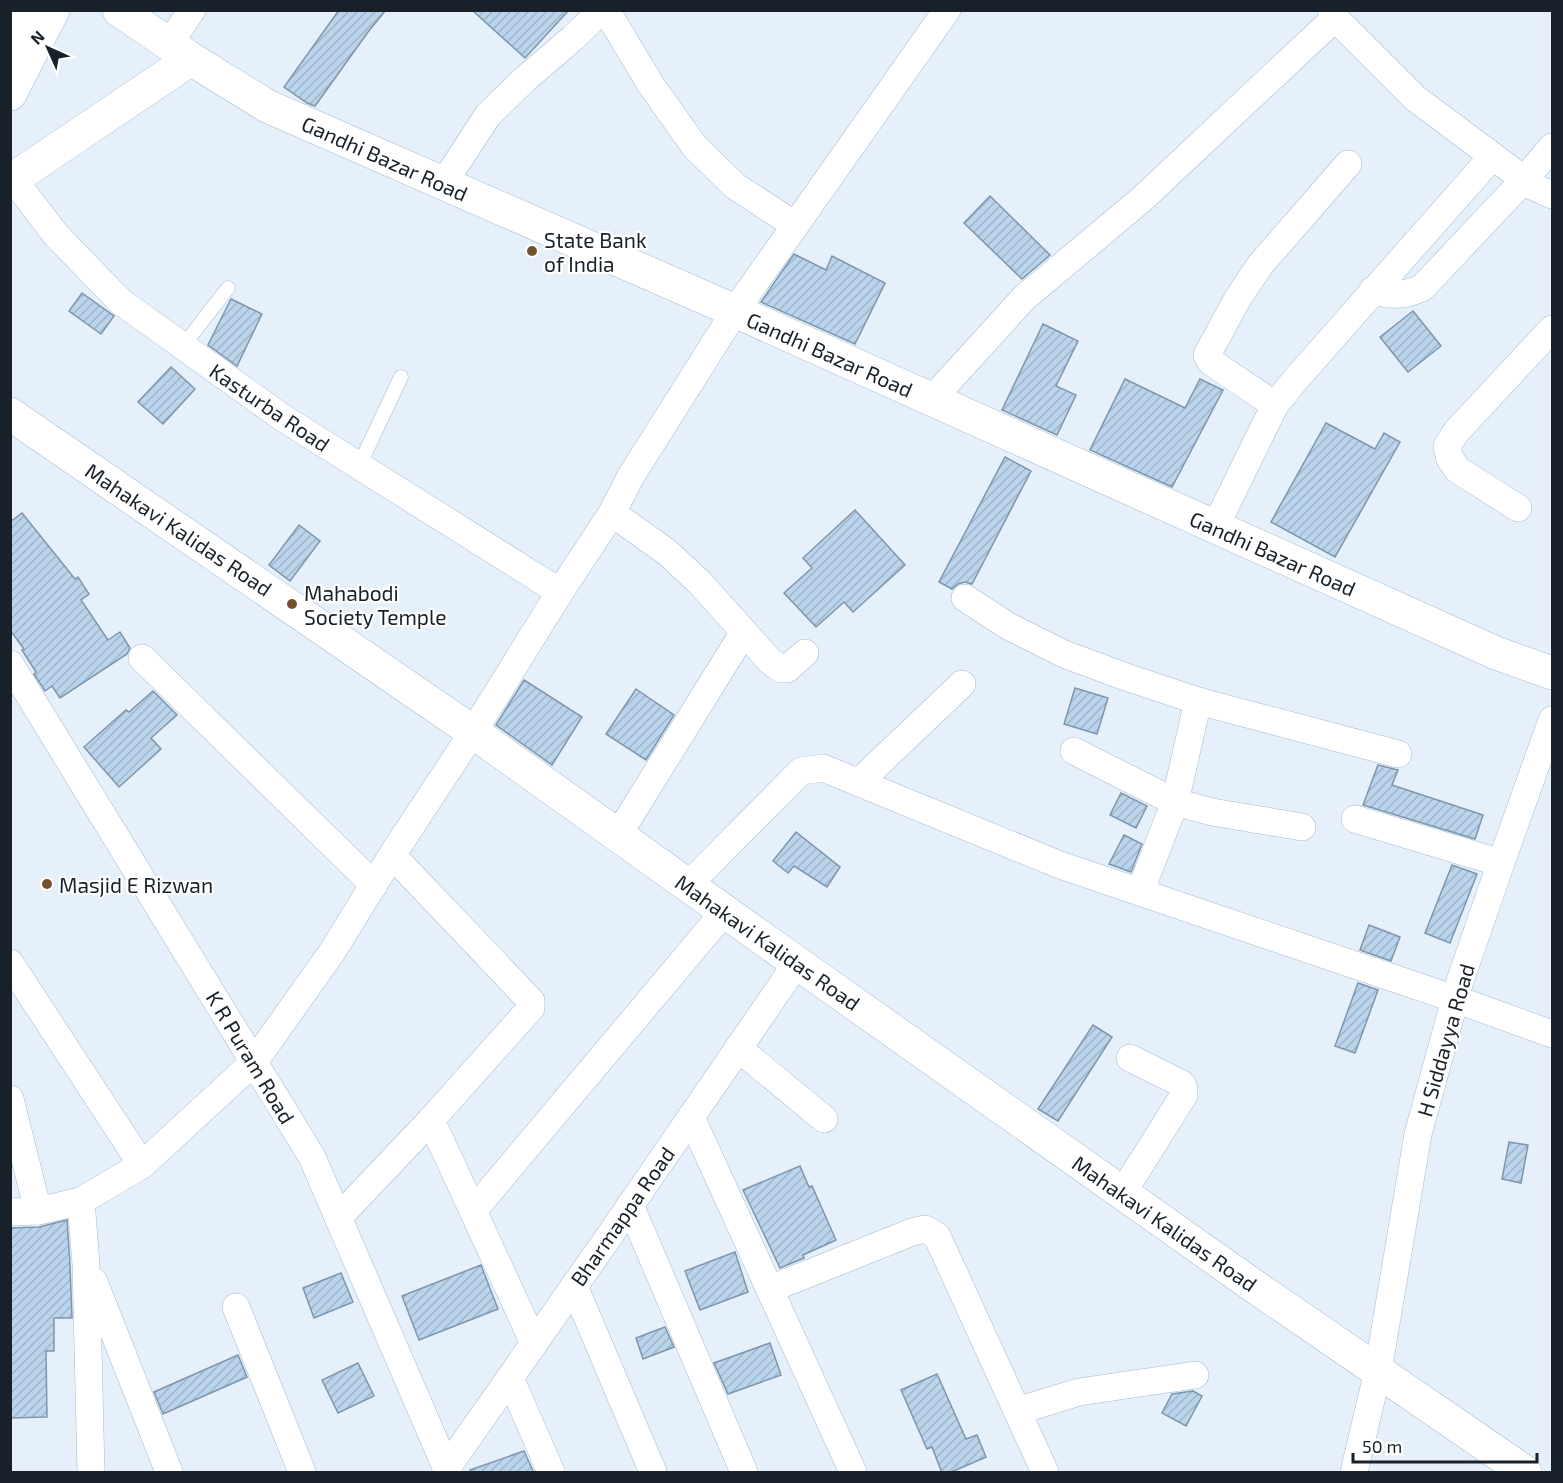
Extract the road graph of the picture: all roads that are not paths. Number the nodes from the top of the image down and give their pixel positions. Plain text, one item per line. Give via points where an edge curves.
1 (25, 10) edge
2 (53, 10) edge
3 (120, 10) edge
4 (192, 10) edge
5 (604, 10) edge
6 (947, 10) edge
7 (1333, 14) edge
8 (10, 38) edge
9 (180, 51) junction
10 (10, 94) edge
11 (1552, 147) edge
12 (1492, 157) junction
13 (1348, 164) dead end
14 (1524, 180) junction
15 (12, 181) edge
16 (443, 184) junction
17 (1552, 195) edge
18 (795, 225) junction
19 (228, 288) dead end
20 (1373, 290) junction
21 (735, 311) junction
22 (1552, 329) edge
23 (183, 346) junction
24 (401, 377) dead end
25 (932, 399) junction
26 (1275, 405) junction
27 (10, 414) edge
28 (359, 466) junction
29 (1518, 508) dead end
30 (612, 513) junction
31 (1215, 527) junction
32 (560, 592) junction
33 (965, 598) dead end
34 (744, 632) junction
35 (805, 653) dead end
36 (142, 658) dead end
37 (10, 664) edge
38 (1551, 668) edge
39 (962, 684) dead end
40 (1198, 701) junction
41 (1552, 720) edge
42 (473, 732) junction
43 (1074, 751) dead end
44 (1398, 754) dead end
45 (859, 782) junction
46 (1175, 802) junction
47 (1355, 819) dead end
48 (1302, 827) dead end
49 (618, 835) junction
50 (392, 855) junction
51 (1501, 863) junction
52 (374, 885) junction
53 (688, 885) junction
54 (1140, 892) junction
55 (725, 911) junction
56 (10, 963) edge
57 (797, 963) junction
58 (1455, 999) junction
59 (1552, 1034) edge
60 (738, 1048) junction
61 (1130, 1058) dead end
62 (254, 1062) junction
63 (10, 1099) edge
64 (691, 1116) junction
65 (824, 1119) dead end
66 (431, 1120) junction
67 (142, 1165) junction
68 (1123, 1192) junction
69 (81, 1201) junction
70 (630, 1205) junction
71 (473, 1210) junction
72 (38, 1211) junction
73 (10, 1212) edge
74 (338, 1218) junction
75 (86, 1264) junction
76 (574, 1286) junction
77 (770, 1290) junction
78 (236, 1307) dead end
79 (534, 1343) junction
80 (1378, 1371) junction
81 (1195, 1375) dead end
82 (510, 1378) junction
83 (1017, 1411) junction
84 (447, 1471) edge
85 (91, 1473) edge
86 (169, 1473) edge
87 (302, 1473) edge
88 (551, 1473) edge
89 (653, 1473) edge
90 (744, 1473) edge
91 (853, 1473) edge
92 (1045, 1473) edge
93 (1354, 1473) edge
94 (1525, 1473) edge

1 - 8 street
2 - 10 street
3 - 9 street, Gandhi Bazar Road
4 - 9 street
5 - 16 street via 488,115
5 - 18 street via 695,147 735,186
6 - 18 street
7 - 12 street via 1415,98
7 - 25 street via 1142,199 1024,298
9 - 15 street
9 - 16 street, Gandhi Bazar Road via 267,106
11 - 14 street
12 - 14 street
12 - 20 street
13 - 26 street via 1260,265 1207,355 1211,362
14 - 17 street
14 - 20 street via 1422,288 1397,295
15 - 23 street, Kasturba Road via 56,235 120,301
16 - 21 street, Gandhi Bazar Road
18 - 21 street
19 - 23 lane
20 - 26 street
21 - 25 street, Gandhi Bazar Road
21 - 30 street via 631,476
22 - 29 street via 1447,446 1458,470
23 - 28 street, Kasturba Road via 283,418
24 - 28 lane
25 - 31 street, Gandhi Bazar Road
26 - 31 street
27 - 42 street, Mahakavi Kalidas Road
28 - 32 street, Kasturba Road
30 - 32 street
30 - 34 street via 668,553
31 - 38 street, Gandhi Bazar Road via 1496,653
32 - 42 street
33 - 40 street via 1008,626 1064,654
34 - 35 street via 781,669 787,669
34 - 49 street
36 - 52 street
37 - 62 street, K R Puram Road
39 - 45 street
40 - 44 street
40 - 46 street
41 - 51 street, H Siddayya Road
42 - 49 street, Mahakavi Kalidas Road
42 - 50 street
43 - 46 street
45 - 53 street via 823,768 801,771
45 - 54 street via 1060,865
46 - 48 street
46 - 54 street
47 - 51 street
49 - 53 street, Mahakavi Kalidas Road
50 - 52 street
50 - 66 street via 531,1001 531,1008
51 - 58 street, H Siddayya Road
52 - 62 street
53 - 55 street, Mahakavi Kalidas Road
54 - 58 street
55 - 57 street, Mahakavi Kalidas Road
55 - 71 street
56 - 67 street
57 - 60 street, Bharmappa Road
57 - 68 street, Mahakavi Kalidas Road
58 - 59 street
58 - 80 street, H Siddayya Road via 1418,1134
60 - 64 street, Bharmappa Road
60 - 65 street
61 - 68 street via 1182,1084 1184,1095
62 - 67 street
62 - 74 street, K R Puram Road via 312,1157
63 - 72 street
64 - 70 street, Bharmappa Road
64 - 77 street
66 - 71 street
66 - 74 street
67 - 69 street
68 - 80 street, Mahakavi Kalidas Road
69 - 72 street
69 - 75 street
70 - 76 street, Bharmappa Road
70 - 90 street
71 - 79 street
72 - 73 street
74 - 84 street, K R Puram Road
75 - 85 street
75 - 86 street
76 - 79 street, Bharmappa Road
76 - 89 street
77 - 83 street via 925,1229 937,1236
77 - 91 street
78 - 87 street
79 - 82 street, Bharmappa Road
80 - 93 street, H Siddayya Road
80 - 94 street, Mahakavi Kalidas Road
81 - 83 street via 1079,1392
82 - 84 street, Bharmappa Road
82 - 88 street
83 - 92 street

